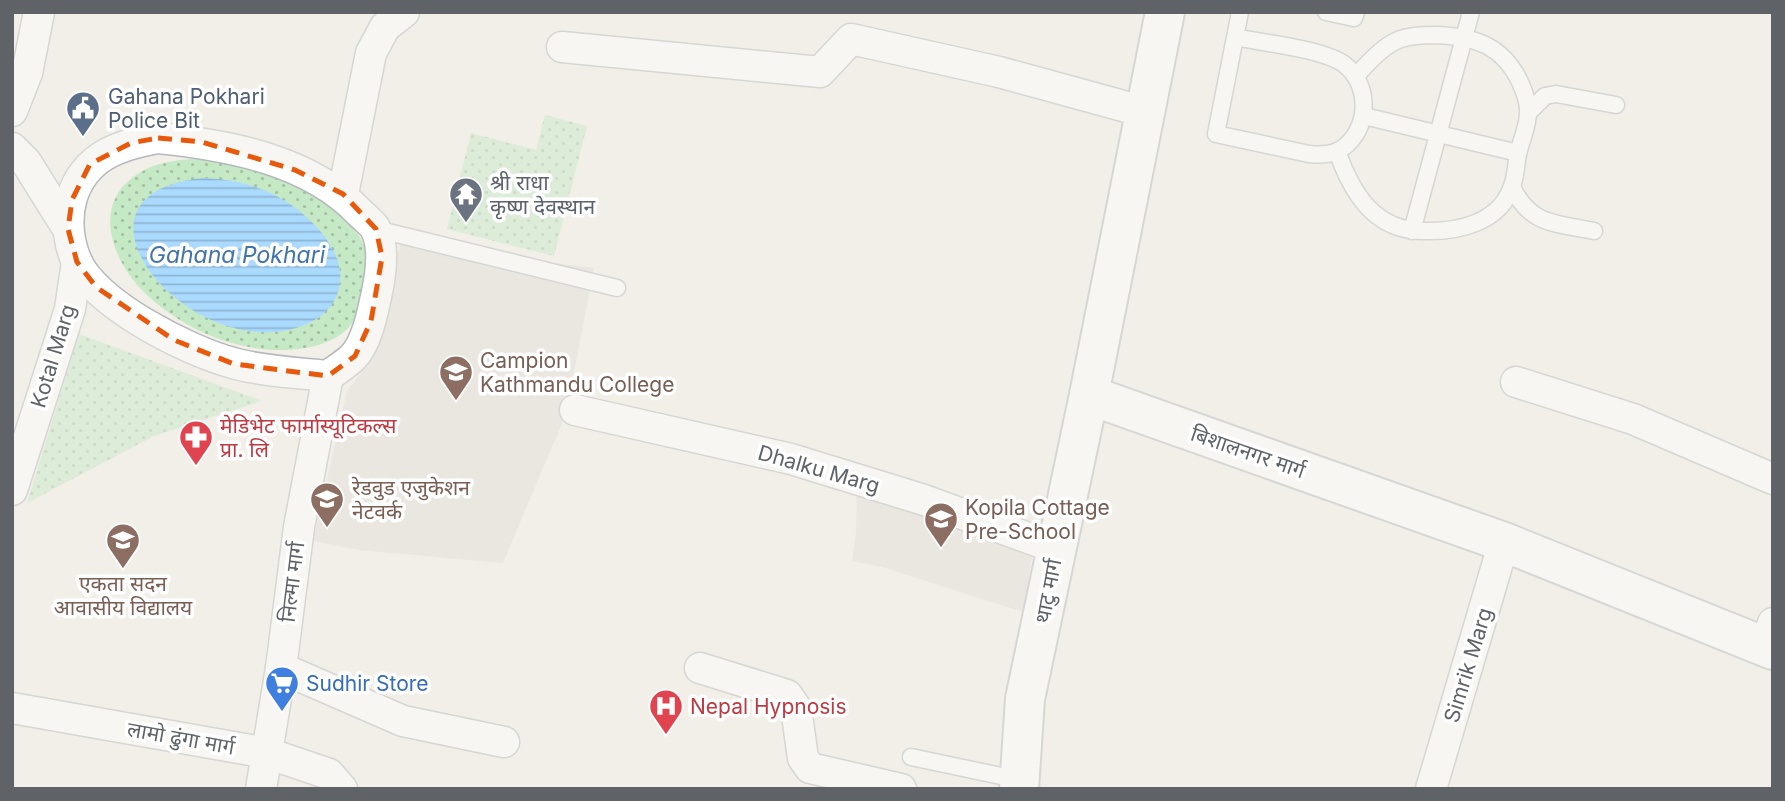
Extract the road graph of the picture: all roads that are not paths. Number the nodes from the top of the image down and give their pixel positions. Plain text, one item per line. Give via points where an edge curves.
1 (39, 12) edge
2 (404, 12) edge
3 (1166, 12) edge
4 (1240, 12) edge
5 (1326, 12) edge
6 (1356, 12) edge
7 (1471, 12) edge
8 (1463, 36) junction
9 (1235, 37) junction
10 (562, 47) dead end
11 (1356, 76) junction
12 (1616, 105) dead end
13 (12, 111) edge
14 (1145, 112) junction
15 (1528, 112) junction
16 (1364, 116) junction
17 (1438, 133) junction
18 (12, 148) edge
19 (1337, 151) junction
20 (1518, 153) junction
21 (1512, 187) junction
22 (343, 194) junction
23 (68, 229) junction
24 (376, 229) junction
25 (1412, 231) junction
26 (1594, 231) dead end
27 (77, 262) junction
28 (617, 288) dead end
29 (328, 376) junction
30 (1516, 382) dead end
31 (1088, 395) junction
32 (575, 410) dead end
33 (1773, 479) edge
34 (12, 490) edge
35 (1504, 542) junction
36 (1056, 548) junction
37 (1770, 640) edge
38 (281, 668) junction
39 (700, 668) dead end
40 (12, 708) edge
41 (505, 742) dead end
42 (267, 754) junction
43 (911, 757) dead end
44 (1020, 785) edge
45 (261, 789) edge
46 (342, 789) edge
47 (901, 789) edge
48 (1431, 789) edge

1 - 13 street via 27,73
2 - 22 street via 385,27 371,53
3 - 14 main road
4 - 9 lane
5 - 6 lane via 1354,18
7 - 8 lane
8 - 11 lane via 1424,35 1396,41
8 - 15 lane via 1490,46 1512,65
8 - 17 lane
9 - 11 lane via 1330,56
9 - 19 lane via 1216,134 1309,154
10 - 14 street via 820,72 851,39 999,72
11 - 16 lane via 1364,96
12 - 15 lane via 1556,94 1545,96
14 - 31 main road
15 - 20 lane
16 - 17 lane
16 - 19 lane via 1357,133
17 - 20 lane
17 - 25 lane
18 - 23 street via 26,162
19 - 25 lane via 1361,203 1384,221
20 - 21 lane
21 - 25 lane via 1496,211 1472,226 1446,232
21 - 26 lane via 1521,204 1539,219
22 - 23 street via 244,151 158,138 131,143 90,164 79,178
22 - 24 street
23 - 27 street
24 - 28 lane
24 - 29 street via 382,257 371,321 355,356
27 - 29 street via 96,287 129,314 174,340 234,364
27 - 34 street, Kotal Marg via 70,309
29 - 38 street, निल्मा मार्ग via 299,527
30 - 33 street via 1633,419
31 - 35 main road, बिशालनगर मार्ग
31 - 36 main road, थाटु मार्ग
32 - 36 street, Dhalku Marg via 791,459
35 - 37 main road, बिशालनगर मार्ग
35 - 48 street, Simrik Marg
36 - 44 main road, थाटु मार्ग via 1025,699
38 - 41 street via 403,721
38 - 42 street, निल्मा मार्ग
39 - 47 street via 787,695 796,708 803,758 810,768
40 - 42 street, लामो ढुंगा मार्ग
42 - 45 street, निल्मा मार्ग
42 - 46 street, लामो ढुंगा मार्ग via 329,774
43 - 44 lane

